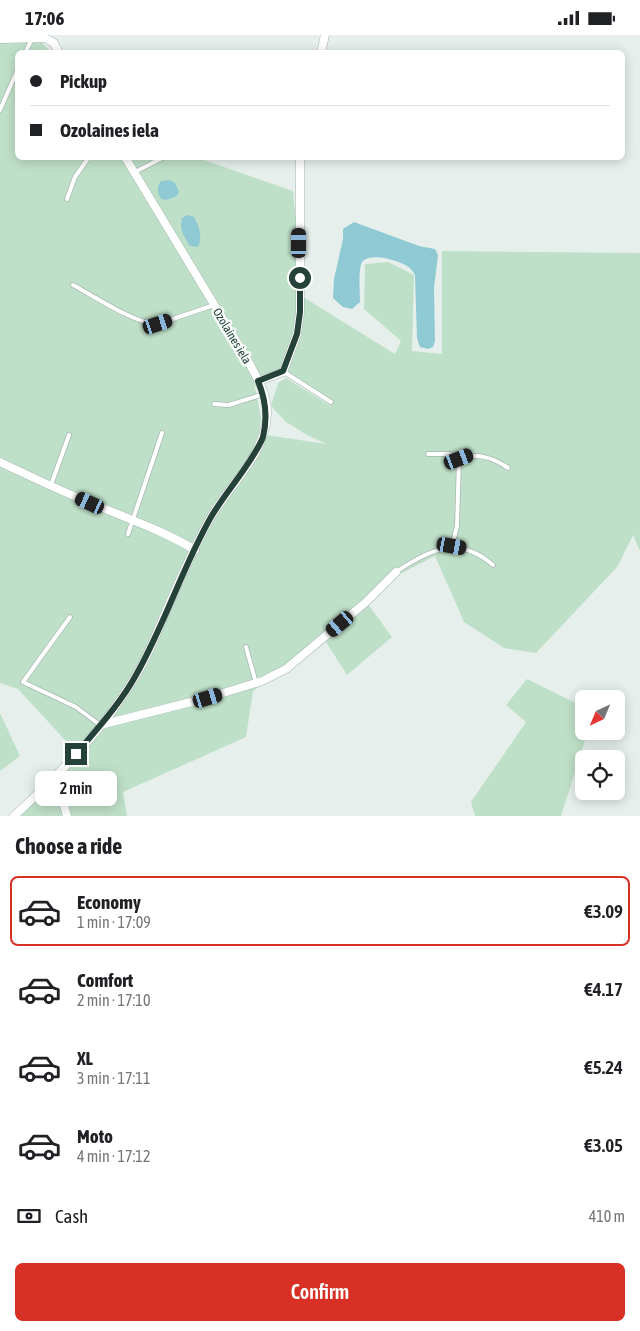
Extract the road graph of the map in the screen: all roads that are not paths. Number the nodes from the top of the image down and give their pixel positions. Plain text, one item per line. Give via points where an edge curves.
1 (325, 35) edge
2 (0, 39) edge
3 (32, 39) junction
4 (26, 50) edge
5 (58, 50) edge
6 (322, 50) edge
7 (15, 76) edge
8 (0, 110) edge
9 (87, 160) edge
10 (127, 160) edge
11 (158, 160) edge
12 (300, 160) edge
13 (134, 173) junction
14 (67, 199) dead end
15 (73, 285) dead end
16 (214, 305) junction
17 (283, 371) junction
18 (258, 381) junction
19 (264, 394) junction
20 (331, 402) dead end
21 (214, 404) dead end
22 (162, 433) dead end
23 (69, 435) dead end
24 (428, 453) dead end
25 (459, 459) junction
26 (0, 462) edge
27 (508, 468) dead end
28 (51, 485) junction
29 (134, 519) junction
30 (128, 534) dead end
31 (452, 546) junction
32 (195, 550) junction
33 (493, 565) dead end
34 (396, 572) joint
35 (70, 617) dead end
36 (246, 647) dead end
37 (256, 683) junction
38 (100, 725) junction
39 (56, 775) junction
40 (14, 816) edge
41 (67, 816) edge

1 - 6 street
2 - 3 street
3 - 4 lane
3 - 5 street via 45,38
7 - 8 lane
9 - 14 lane via 75,177
10 - 13 street, Ozolaines iela
11 - 13 lane
12 - 17 street via 300,312 297,334
13 - 16 street, Ozolaines iela
15 - 16 lane via 150,324
16 - 18 street, Ozolaines iela
17 - 18 street
17 - 20 lane
18 - 19 street, Ozolaines iela
19 - 21 lane via 228,405
19 - 32 street, Ozolaines iela via 267,414 262,439 211,518
22 - 29 lane
23 - 28 lane
24 - 25 lane via 450,454
25 - 27 lane via 469,455 496,460
25 - 31 lane
26 - 28 street
28 - 29 street
29 - 30 lane
29 - 32 street
31 - 33 lane via 470,549
31 - 34 lane via 427,553
32 - 38 street, Ozolaines iela via 135,677
34 - 37 street via 286,669
35 - 38 lane via 23,682 76,707
36 - 37 lane
37 - 38 street
38 - 39 street, Ozolaines iela
39 - 40 street, Ozolaines iela
39 - 41 street

